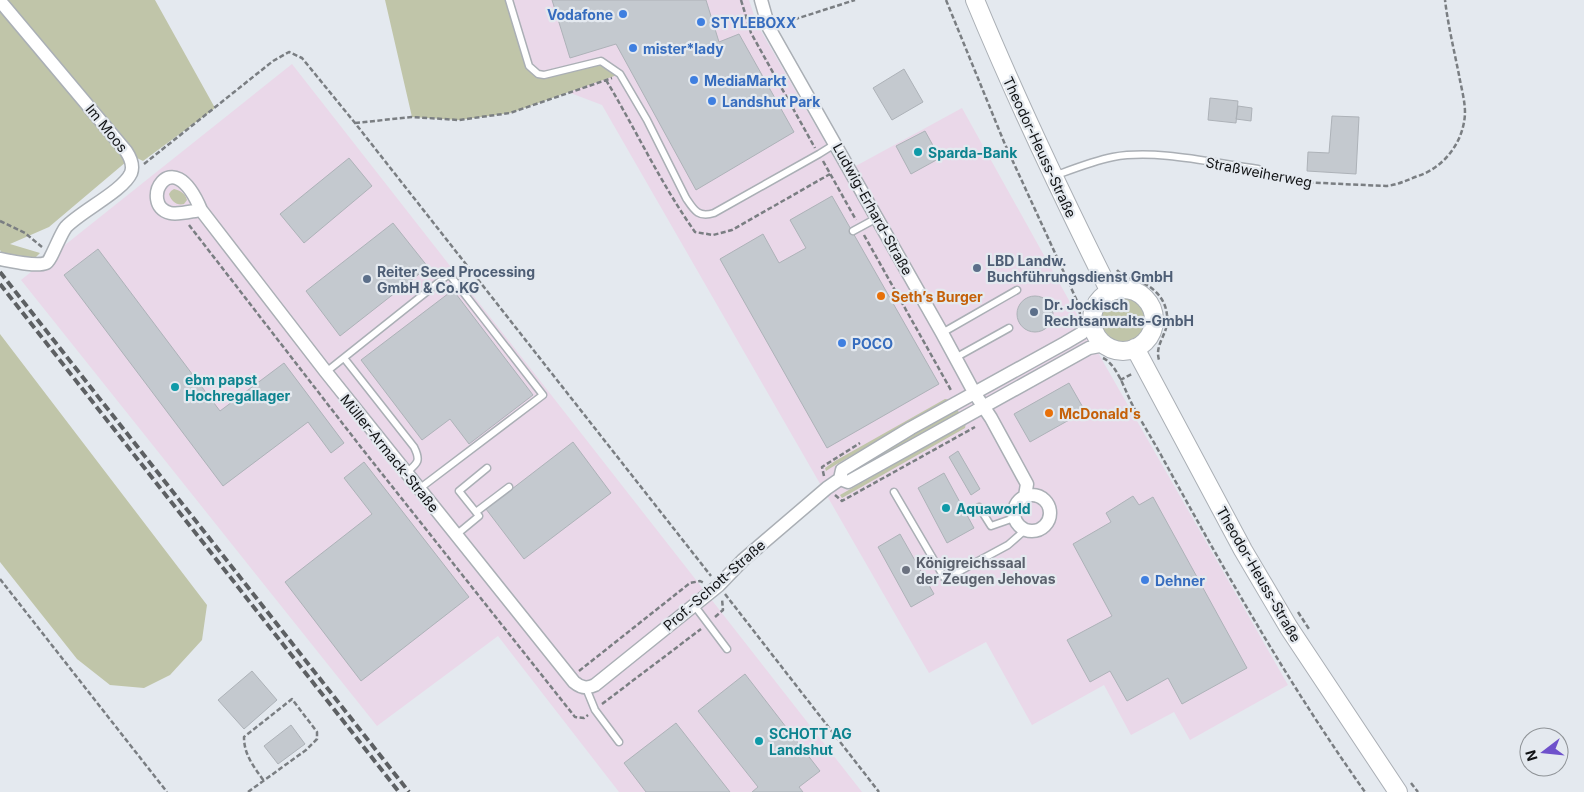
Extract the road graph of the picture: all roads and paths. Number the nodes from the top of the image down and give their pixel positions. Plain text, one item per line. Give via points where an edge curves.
1 (509, 0) edge
2 (741, 0) edge
3 (761, 0) edge
4 (854, 0) edge
5 (946, 0) edge
6 (975, 0) edge
7 (1445, 0) edge
8 (0, 1) edge
9 (769, 28) junction
10 (620, 74) junction
11 (606, 80) junction
12 (355, 123) dead end
13 (836, 144) junction
14 (819, 154) junction
15 (1258, 169) joint
16 (830, 174) junction
17 (1053, 177) junction
18 (201, 210) dead end
19 (877, 218) junction
20 (0, 221) edge
21 (184, 221) dead end
22 (860, 227) junction
23 (853, 232) dead end
24 (52, 252) junction
25 (0, 259) edge
26 (1114, 264) dead end
27 (1017, 290) dead end
28 (1110, 292) junction
29 (1092, 319) junction
30 (1009, 328) dead end
31 (942, 332) junction
32 (1078, 336) junction
33 (1105, 345) junction
34 (1135, 348) junction
35 (1086, 350) junction
36 (344, 358) junction
37 (955, 358) junction
38 (1160, 362) dead end
39 (326, 372) junction
40 (953, 393) dead end
41 (975, 394) junction
42 (984, 407) junction
43 (487, 468) dead end
44 (406, 473) junction
45 (840, 479) junction
46 (509, 487) dead end
47 (419, 489) junction
48 (894, 492) dead end
49 (1025, 496) junction
50 (978, 507) dead end
51 (476, 512) junction
52 (1014, 518) junction
53 (1025, 530) junction
54 (456, 535) junction
55 (0, 579) edge
56 (718, 586) junction
57 (694, 605) junction
58 (1297, 610) dead end
59 (708, 623) junction
60 (1312, 634) dead end
61 (727, 649) dead end
62 (586, 688) junction
63 (595, 710) junction
64 (619, 742) dead end
65 (264, 781) junction
66 (1402, 784) edge
67 (167, 792) edge
68 (248, 792) edge
69 (879, 792) edge
70 (1365, 792) edge
71 (1418, 792) edge

1 - 10 lane via 529,66 538,74 601,61
2 - 14 path via 751,34
3 - 9 street, Ludwig-Erhard-Straße
4 - 9 path
5 - 32 path via 1004,142 1078,303 1079,316 1071,326
6 - 17 main road, Theodor-Heuss-Straße
7 - 15 path, Straßweiherweg via 1465,112 1456,145 1437,167 1398,185 1386,186 1299,182
8 - 24 street, Im Moos via 132,162 131,173 126,179 66,227
9 - 13 street, Ludwig-Erhard-Straße
10 - 11 path
10 - 14 lane via 693,208 700,214 714,212
11 - 12 path via 510,113 459,120 412,117
11 - 16 path via 675,204 695,232 713,235 732,230
13 - 14 lane
13 - 19 street, Ludwig-Erhard-Straße
14 - 16 path
15 - 17 lane, Straßweiherweg via 1139,155 1097,161
16 - 22 path
17 - 28 main road, Theodor-Heuss-Straße
18 - 39 street, Müller-Armack-Straße
19 - 22 lane
19 - 31 street, Ludwig-Erhard-Straße
20 - 24 path
21 - 63 path via 575,717 584,718
22 - 23 lane
22 - 40 path
24 - 25 street, Im Moos via 47,263
26 - 38 path via 1121,274 1155,289 1164,305 1168,322 1157,352
27 - 31 lane
28 - 29 main road via 1097,303
28 - 34 main road via 1123,289 1136,292 1151,308 1153,328 1146,340
29 - 32 street, Prof.-Schott-Straße
29 - 33 main road via 1096,334
30 - 37 lane
31 - 37 street, Ludwig-Erhard-Straße
32 - 41 street, Prof.-Schott-Straße
33 - 34 main road via 1120,350
33 - 35 street, Prof.-Schott-Straße
34 - 66 main road, Theodor-Heuss-Straße via 1280,613 1334,696
35 - 42 street, Prof.-Schott-Straße
35 - 70 path via 1091,359 1107,360 1120,380 1223,567 1328,740
36 - 39 lane
36 - 44 lane via 418,454 416,465
36 - 47 lane via 449,274 543,396
37 - 41 street, Ludwig-Erhard-Straße
39 - 44 street, Müller-Armack-Straße
41 - 42 street, Ludwig-Erhard-Straße
41 - 45 street, Prof.-Schott-Straße via 910,428 842,470
42 - 45 street, Prof.-Schott-Straße via 848,482
42 - 49 street, Ludwig-Erhard-Straße via 1028,484
43 - 51 lane via 459,491
44 - 47 street, Müller-Armack-Straße
45 - 56 street, Prof.-Schott-Straße via 792,517
46 - 51 lane
47 - 54 street, Müller-Armack-Straße
48 - 53 lane via 945,580 1008,545
49 - 52 street via 1014,508
49 - 53 street via 1035,495 1044,500 1050,514 1042,527
50 - 52 lane via 991,526
51 - 54 lane via 479,516
52 - 53 street
54 - 62 street, Müller-Armack-Straße via 574,682
55 - 67 path
56 - 57 street, Prof.-Schott-Straße
56 - 59 path via 723,610
56 - 62 path via 700,581 682,589 578,670
56 - 69 path
57 - 59 lane
57 - 62 street, Prof.-Schott-Straße via 595,685
58 - 60 path
59 - 61 lane
59 - 63 path
62 - 63 lane
63 - 64 lane
65 - 65 path via 250,762 244,737 292,699 317,732 317,739
65 - 68 path
66 - 71 path

